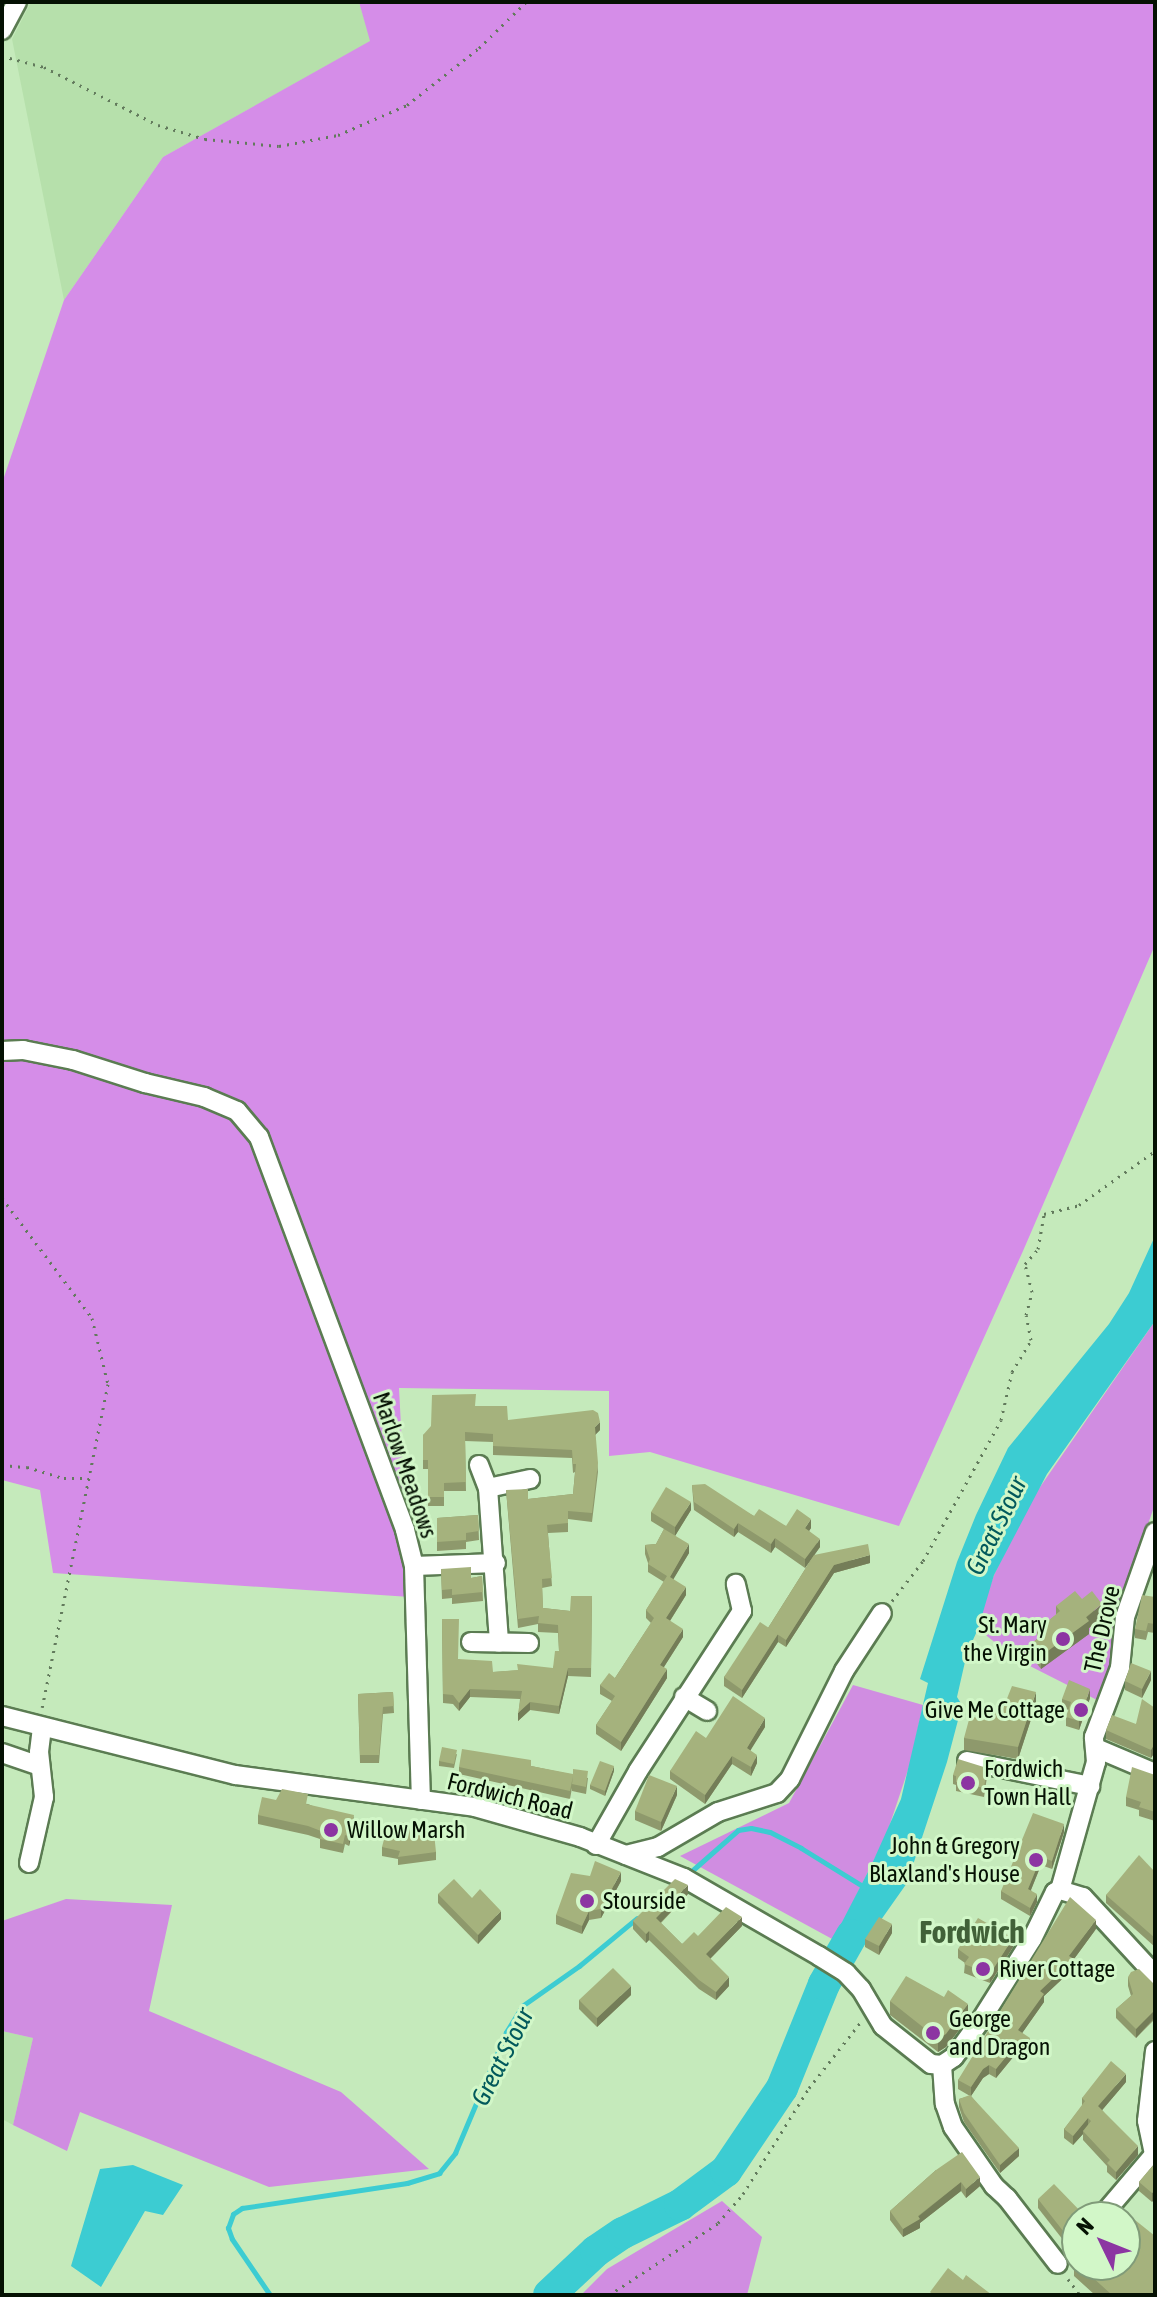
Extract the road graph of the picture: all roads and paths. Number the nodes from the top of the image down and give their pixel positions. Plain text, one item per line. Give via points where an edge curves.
1 (17, 2) edge
2 (526, 2) edge
3 (2, 30) edge
4 (2, 56) edge
5 (2, 1051) edge
6 (1155, 1151) edge
7 (2, 1198) edge
8 (2, 1465) edge
9 (479, 1465) dead end
10 (88, 1478) junction
11 (530, 1479) dead end
12 (488, 1488) junction
13 (1155, 1532) edge
14 (496, 1563) junction
15 (414, 1566) junction
16 (736, 1584) dead end
17 (882, 1613) joint
18 (471, 1642) dead end
19 (499, 1643) junction
20 (529, 1643) dead end
21 (684, 1697) junction
22 (707, 1711) dead end
23 (2, 1716) edge
24 (40, 1727) junction
25 (1095, 1743) junction
26 (2, 1753) edge
27 (967, 1761) edge
28 (40, 1766) junction
29 (1152, 1768) edge
30 (1090, 1786) junction
31 (421, 1800) junction
32 (596, 1845) junction
33 (626, 1855) junction
34 (29, 1863) dead end
35 (1060, 1890) junction
36 (1155, 1975) edge
37 (873, 2008) junction
38 (1155, 2051) edge
39 (942, 2065) junction
40 (1154, 2158) edge
41 (1115, 2201) edge
42 (1058, 2264) dead end
43 (609, 2295) edge

1 - 3 street
2 - 4 path via 479,48 407,105 338,135 279,146 205,139 158,125 44,67
5 - 15 street, Marlow Meadows via 73,1060 204,1097 237,1111 259,1137
6 - 17 path via 1079,1205 1044,1214 1038,1249 1025,1264 1032,1292 1026,1315 1031,1340 1012,1372 1001,1420 923,1561
7 - 10 path via 92,1318 99,1336 108,1384
8 - 10 path
9 - 12 street
10 - 24 path
11 - 12 street
12 - 14 street
13 - 25 street, The Drove via 1125,1617 1120,1668
14 - 15 street
14 - 19 street
15 - 31 street, Marlow Meadows
16 - 21 street via 742,1611
17 - 33 street via 844,1671 790,1779 777,1793 718,1812 658,1847
18 - 19 street
19 - 20 street
21 - 22 street
21 - 32 street
23 - 24 street, Fordwich Road
24 - 28 street
24 - 31 street, Fordwich Road via 236,1775
25 - 29 street
25 - 30 street, The Drove
26 - 28 street
27 - 30 street
28 - 34 street via 44,1797
30 - 35 street, The Drove
31 - 32 street, Fordwich Road via 475,1807
32 - 33 street, Fordwich Road
33 - 37 street, Fordwich Road via 684,1878 819,1956 846,1973
35 - 36 street via 1083,1897
35 - 39 street, The Drove via 981,2020
37 - 39 street, Fordwich Road via 883,2026 931,2064
37 - 43 path via 809,2088 779,2140 718,2223
38 - 40 street via 1147,2121
39 - 42 street via 953,2127
40 - 41 street

